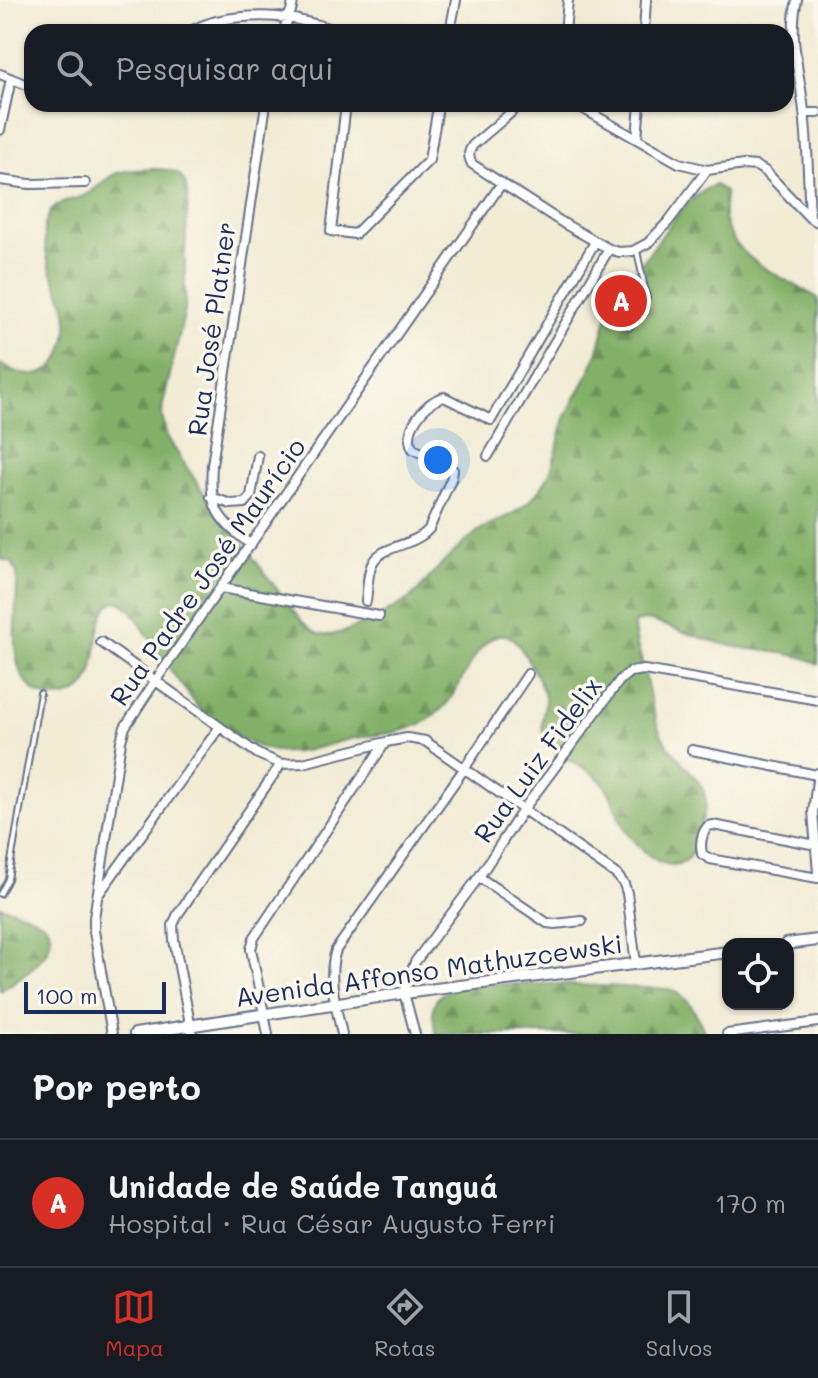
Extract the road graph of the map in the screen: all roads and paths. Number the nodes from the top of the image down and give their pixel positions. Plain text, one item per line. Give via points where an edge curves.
1 (293, 0) edge
2 (456, 0) edge
3 (568, 0) edge
4 (646, 0) edge
5 (797, 0) edge
6 (287, 18) junction
7 (208, 24) edge
8 (285, 24) edge
9 (311, 24) edge
10 (452, 24) edge
11 (566, 24) edge
12 (644, 24) edge
13 (793, 24) edge
14 (794, 38) edge
15 (0, 74) edge
16 (11, 79) junction
17 (24, 84) edge
18 (265, 112) edge
19 (345, 112) edge
20 (512, 112) edge
21 (590, 112) edge
22 (639, 112) edge
23 (437, 113) dead end
24 (804, 113) junction
25 (818, 113) edge
26 (0, 130) edge
27 (637, 138) junction
28 (707, 170) junction
29 (0, 180) edge
30 (85, 183) dead end
31 (502, 183) junction
32 (814, 220) edge
33 (595, 242) junction
34 (609, 249) junction
35 (636, 249) junction
36 (629, 328) dead end
37 (258, 456) dead end
38 (488, 456) dead end
39 (211, 497) junction
40 (251, 545) junction
41 (221, 588) junction
42 (366, 601) dead end
43 (379, 616) dead end
44 (101, 642) dead end
45 (528, 674) dead end
46 (156, 680) junction
47 (40, 693) dead end
48 (818, 700) edge
49 (219, 728) junction
50 (386, 742) junction
51 (692, 750) dead end
52 (281, 764) junction
53 (464, 769) junction
54 (818, 773) edge
55 (523, 810) junction
56 (816, 845) junction
57 (818, 875) edge
58 (479, 877) junction
59 (0, 894) edge
60 (96, 897) junction
61 (582, 921) dead end
62 (818, 940) edge
63 (794, 943) edge
64 (722, 953) edge
65 (636, 964) junction
66 (404, 993) junction
67 (335, 1004) junction
68 (264, 1016) junction
69 (818, 1022) edge
70 (191, 1030) edge
71 (112, 1034) edge
72 (135, 1034) edge
73 (268, 1034) edge
74 (342, 1034) edge
75 (415, 1034) edge
76 (727, 1034) edge

1 - 6 street
2 - 10 street
3 - 11 street
4 - 12 street
5 - 13 street
6 - 7 street
6 - 8 street
6 - 9 street
14 - 24 street
15 - 16 street
16 - 17 street
16 - 26 street
18 - 39 street, Rua José Platner
19 - 23 street via 331,231 355,234 429,160
20 - 31 street via 469,150 472,164
21 - 27 street
22 - 27 street
24 - 25 street
24 - 32 street
27 - 28 street via 679,163
28 - 32 street via 756,166
28 - 35 street via 668,222
29 - 30 street
31 - 33 street
31 - 40 street, Rua Padre José Maurício
33 - 34 street
33 - 42 street via 491,420 444,397 417,416 410,444 450,466 452,477 423,536 373,560
34 - 35 street
34 - 38 street
35 - 36 lane via 647,298
37 - 39 street via 245,503
39 - 40 street via 229,527
40 - 41 street, Rua Padre José Maurício
41 - 43 street
41 - 46 street, Rua Padre José Maurício
44 - 46 street
45 - 53 street
46 - 49 street
46 - 60 street, Rua Padre José Maurício via 121,741
47 - 59 lane via 8,879
48 - 55 street, Rua Luiz Fidelix via 644,670 630,672
49 - 52 street
49 - 60 street
50 - 52 street
50 - 53 street via 425,741
50 - 68 street via 254,938 251,949
51 - 54 street
52 - 70 street via 173,925
53 - 55 street
53 - 67 street via 336,950 331,964
54 - 56 street
55 - 58 street, Rua Luiz Fidelix
55 - 65 street via 624,884
56 - 57 street
56 - 57 street via 713,825 703,831 700,847 710,859
58 - 61 street via 547,923
58 - 66 street, Rua Luiz Fidelix via 415,962
60 - 71 street, Rua Padre José Maurício via 94,931
62 - 63 street
64 - 65 street, Avenida Affonso Mathuzcewski
65 - 66 street, Avenida Affonso Mathuzcewski
66 - 67 street, Avenida Affonso Mathuzcewski
66 - 75 street
67 - 68 street, Avenida Affonso Mathuzcewski
67 - 74 street
68 - 70 street, Avenida Affonso Mathuzcewski
68 - 73 street
69 - 76 street
70 - 72 street, Avenida Affonso Mathuzcewski

